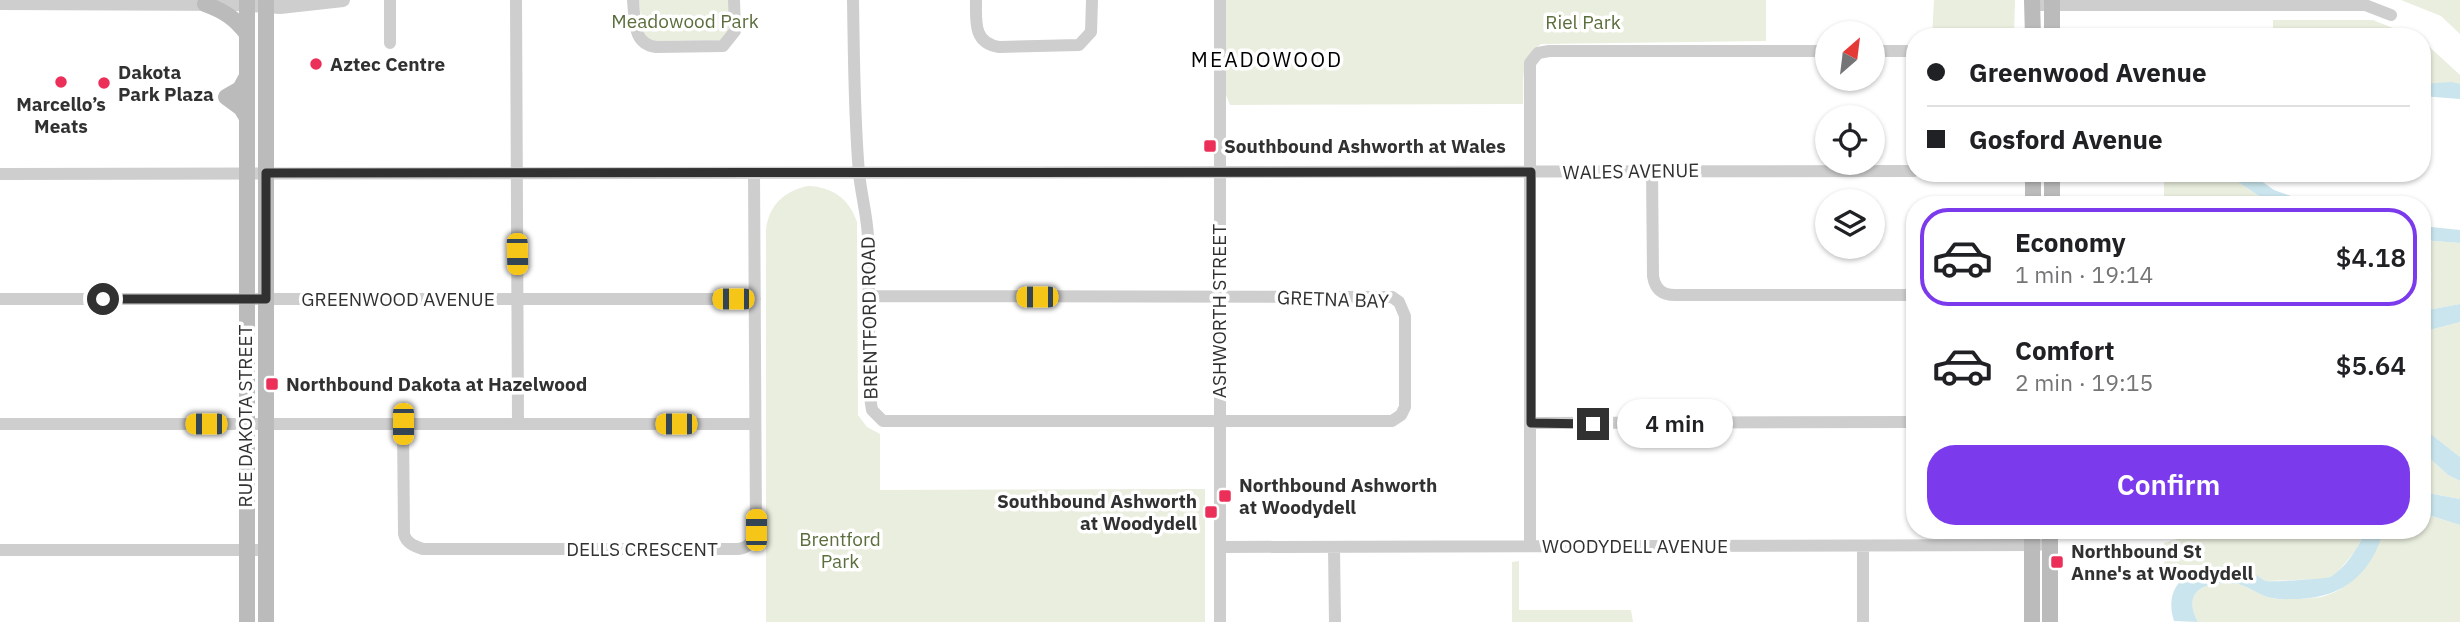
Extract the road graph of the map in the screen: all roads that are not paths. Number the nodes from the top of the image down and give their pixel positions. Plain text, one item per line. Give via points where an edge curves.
1 (343, 0) edge
2 (390, 0) edge
3 (516, 0) edge
4 (633, 0) edge
5 (734, 0) edge
6 (853, 0) edge
7 (976, 0) edge
8 (1092, 0) edge
9 (1220, 0) edge
10 (247, 2) edge
11 (2032, 2) edge
12 (0, 3) edge
13 (266, 3) edge
14 (2052, 3) edge
15 (205, 4) junction
16 (2391, 15) dead end
17 (2033, 28) edge
18 (2052, 28) edge
19 (247, 34) junction
20 (390, 43) dead end
21 (1815, 51) edge
22 (1885, 51) edge
23 (1906, 51) edge
24 (1652, 170) junction
25 (1219, 172) junction
26 (1531, 172) junction
27 (1906, 172) edge
28 (256, 173) junction
29 (518, 173) junction
30 (754, 173) junction
31 (859, 173) junction
32 (0, 174) edge
33 (1906, 295) edge
34 (869, 296) junction
35 (1220, 298) junction
36 (0, 299) edge
37 (247, 299) junction
38 (266, 299) junction
39 (517, 299) junction
40 (755, 299) junction
41 (1220, 422) junction
42 (1906, 422) edge
43 (1531, 423) junction
44 (0, 424) edge
45 (257, 424) junction
46 (403, 424) junction
47 (518, 424) junction
48 (755, 424) junction
49 (2011, 539) edge
50 (2032, 539) edge
51 (2050, 539) edge
52 (1863, 546) junction
53 (1220, 547) junction
54 (1334, 547) junction
55 (1530, 547) junction
56 (0, 550) edge
57 (248, 550) junction
58 (266, 550) junction
59 (247, 622) edge
60 (266, 622) edge
61 (1220, 622) edge
62 (1335, 622) edge
63 (1863, 622) edge
64 (2032, 622) edge
65 (2050, 622) edge

1 - 13 street via 280,7
2 - 20 street
3 - 29 street
4 - 5 street via 636,30 646,45 706,47 723,46 733,35
6 - 31 street, BRENTFORD ROAD
7 - 8 street via 979,35 987,44 999,47 1079,45 1091,32
9 - 25 street, ASHWORTH STREET
10 - 13 street
10 - 15 street
10 - 19 main road
11 - 14 street
11 - 17 main road
12 - 15 street
13 - 28 main road, RUE DAKOTA STREET
14 - 16 street via 2365,5
14 - 18 main road
15 - 19 main road via 236,19
19 - 28 main road, RUE DAKOTA STREET via 247,76 240,89 226,97 247,118
21 - 26 street via 1538,54 1530,62
22 - 23 street
24 - 26 street, WALES AVENUE
24 - 27 street, WALES AVENUE
24 - 33 street via 1653,276 1663,293
25 - 26 street, WALES AVENUE
25 - 31 street, WALES AVENUE
25 - 35 street, ASHWORTH STREET
26 - 43 street
28 - 29 street, WALES AVENUE
28 - 32 street, WALES AVENUE
28 - 37 main road, RUE DAKOTA STREET
28 - 38 main road, RUE DAKOTA STREET
29 - 30 street, WALES AVENUE
29 - 39 street
30 - 31 street, WALES AVENUE
30 - 40 street, DELLS CRESCENT
31 - 34 street, BRENTFORD ROAD via 867,223
34 - 35 street
34 - 41 street, BRENTFORD ROAD via 871,406 883,421
35 - 41 street, ASHWORTH STREET
35 - 41 street, GRETNA BAY via 1392,297 1405,316 1405,407 1392,421
36 - 37 street, GREENWOOD AVENUE
37 - 38 street, GREENWOOD AVENUE
37 - 45 main road, RUE DAKOTA STREET
38 - 39 street, GREENWOOD AVENUE
38 - 45 main road, RUE DAKOTA STREET
39 - 40 street, GREENWOOD AVENUE
39 - 47 street
40 - 48 street, DELLS CRESCENT
41 - 53 street, ASHWORTH STREET
42 - 43 street
43 - 55 street
44 - 45 street
45 - 46 street
45 - 57 main road, RUE DAKOTA STREET
45 - 58 main road, RUE DAKOTA STREET
46 - 47 street
46 - 48 street, DELLS CRESCENT via 404,534 409,543 423,549 514,550 742,548 756,530
47 - 48 street
49 - 52 street, WOODYDELL AVENUE
50 - 64 main road
51 - 65 main road
52 - 55 street, WOODYDELL AVENUE
52 - 63 street
53 - 54 street, WOODYDELL AVENUE
53 - 61 street, ASHWORTH STREET
54 - 55 street, WOODYDELL AVENUE
54 - 62 street
56 - 57 street
57 - 58 street
57 - 59 main road, RUE DAKOTA STREET
58 - 60 main road, RUE DAKOTA STREET

